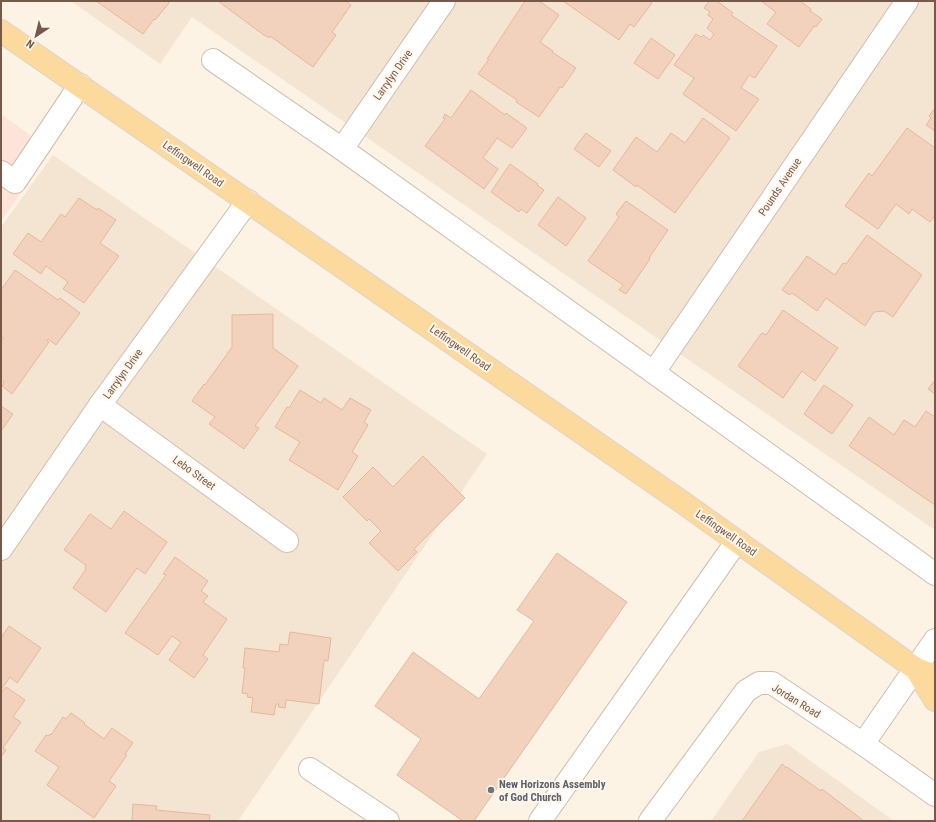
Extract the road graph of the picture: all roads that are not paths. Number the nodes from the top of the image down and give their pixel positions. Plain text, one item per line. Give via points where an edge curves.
1 (444, 1) edge
2 (906, 1) edge
3 (1, 31) edge
4 (213, 60) dead end
5 (80, 85) junction
6 (342, 149) junction
7 (1, 172) edge
8 (248, 201) junction
9 (654, 372) junction
10 (100, 405) junction
11 (287, 541) dead end
12 (737, 541) junction
13 (1, 549) edge
14 (935, 574) edge
15 (935, 640) edge
16 (926, 673) edge
17 (935, 700) edge
18 (863, 744) junction
19 (310, 769) dead end
20 (935, 795) edge
21 (388, 821) edge
22 (540, 821) edge
23 (650, 821) edge

1 - 6 street, Larrylyn Drive
2 - 9 street, Pounds Avenue
3 - 5 main road, Leffingwell Road
4 - 6 street
5 - 7 street via 15,182
5 - 8 main road, Leffingwell Road
6 - 9 street
8 - 10 street, Larrylyn Drive
8 - 12 main road, Leffingwell Road
9 - 14 street
10 - 11 street, Lebo Street
10 - 13 street, Larrylyn Drive
12 - 16 main road, Leffingwell Road
12 - 22 street
15 - 16 street
16 - 17 main road, Leffingwell Road
16 - 18 street
18 - 20 street, Jordan Road
18 - 23 street, Jordan Road via 772,683 759,683 746,691
19 - 21 street

